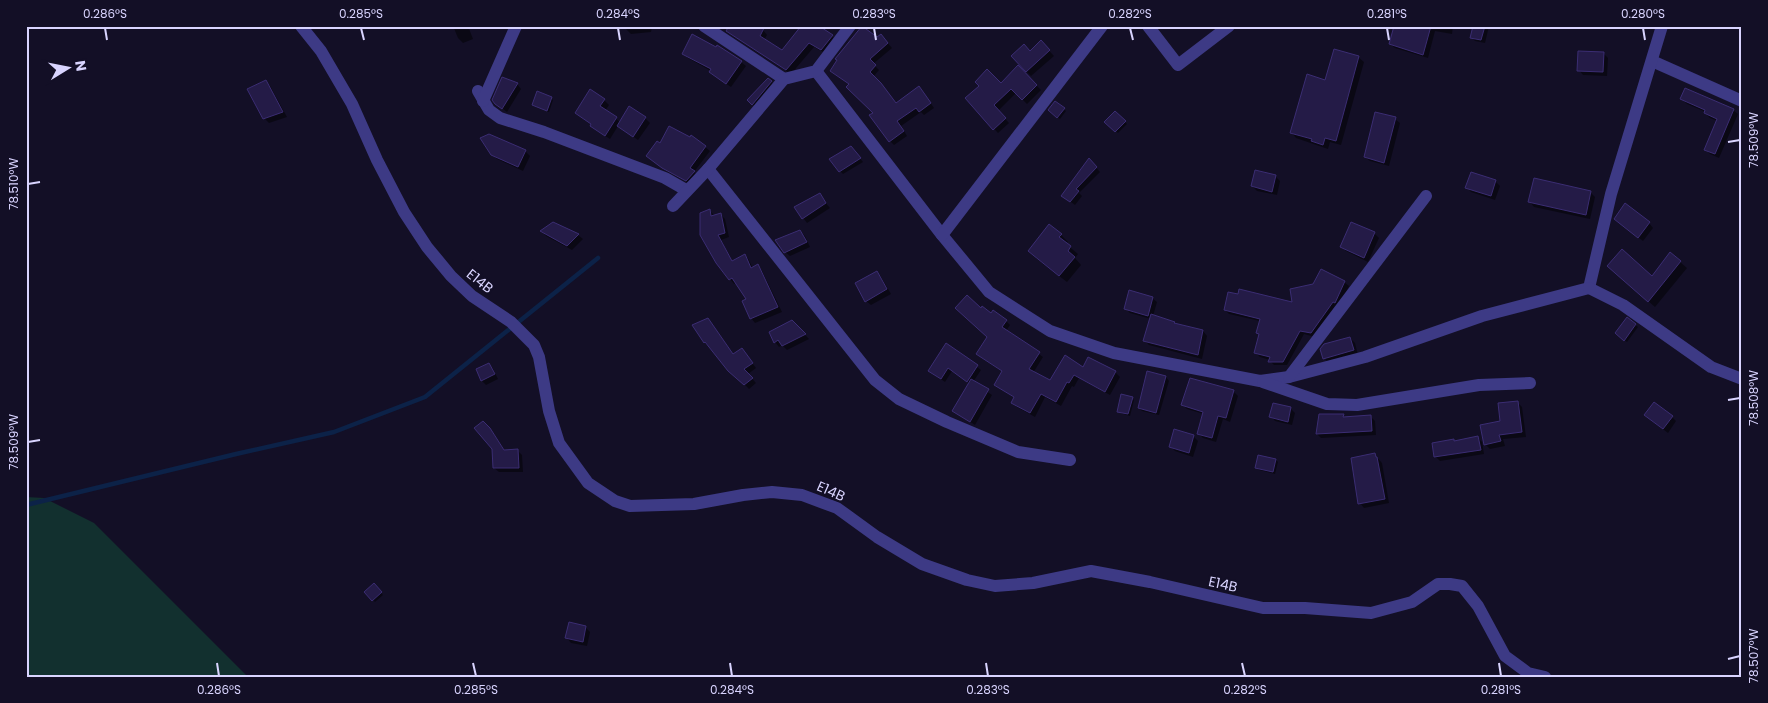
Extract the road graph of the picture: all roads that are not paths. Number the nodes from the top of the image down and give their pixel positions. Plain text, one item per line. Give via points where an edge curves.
1 (301, 26) edge
2 (516, 26) edge
3 (704, 26) edge
4 (850, 26) edge
5 (1102, 26) edge
6 (1148, 26) edge
7 (1229, 26) edge
8 (1662, 26) edge
9 (1652, 62) junction
10 (816, 71) junction
11 (784, 79) junction
12 (1742, 101) edge
13 (708, 169) junction
14 (686, 190) junction
15 (1426, 196) dead end
16 (673, 206) dead end
17 (942, 235) junction
18 (1589, 288) junction
19 (1289, 377) junction
20 (1742, 379) edge
21 (1260, 381) junction
22 (1530, 384) dead end
23 (1070, 460) dead end
24 (1544, 677) edge

1 - 24 street, E14B via 321,51 352,104 399,203 427,247 472,296 511,322 534,345 559,443 588,483 615,501 630,506 694,504 772,492 802,495 837,508 922,564 995,586 1032,583 1091,571 1263,608 1371,613 1412,602 1438,584 1462,586 1478,606 1505,656 1528,673
2 - 14 street via 481,96 489,110 500,118 665,178
3 - 11 street
4 - 10 street
5 - 17 street
6 - 7 street via 1178,65
8 - 9 street
9 - 12 street
9 - 18 street via 1611,194
10 - 11 street
10 - 17 street
11 - 13 street
13 - 14 street
13 - 23 street via 875,380 899,399 1018,452
14 - 16 street
15 - 19 street
17 - 21 street via 989,292 1050,331 1114,353
18 - 19 street via 1482,316 1366,357
18 - 20 street via 1623,305 1712,366
19 - 21 street
21 - 22 street via 1327,404 1357,405 1479,385

